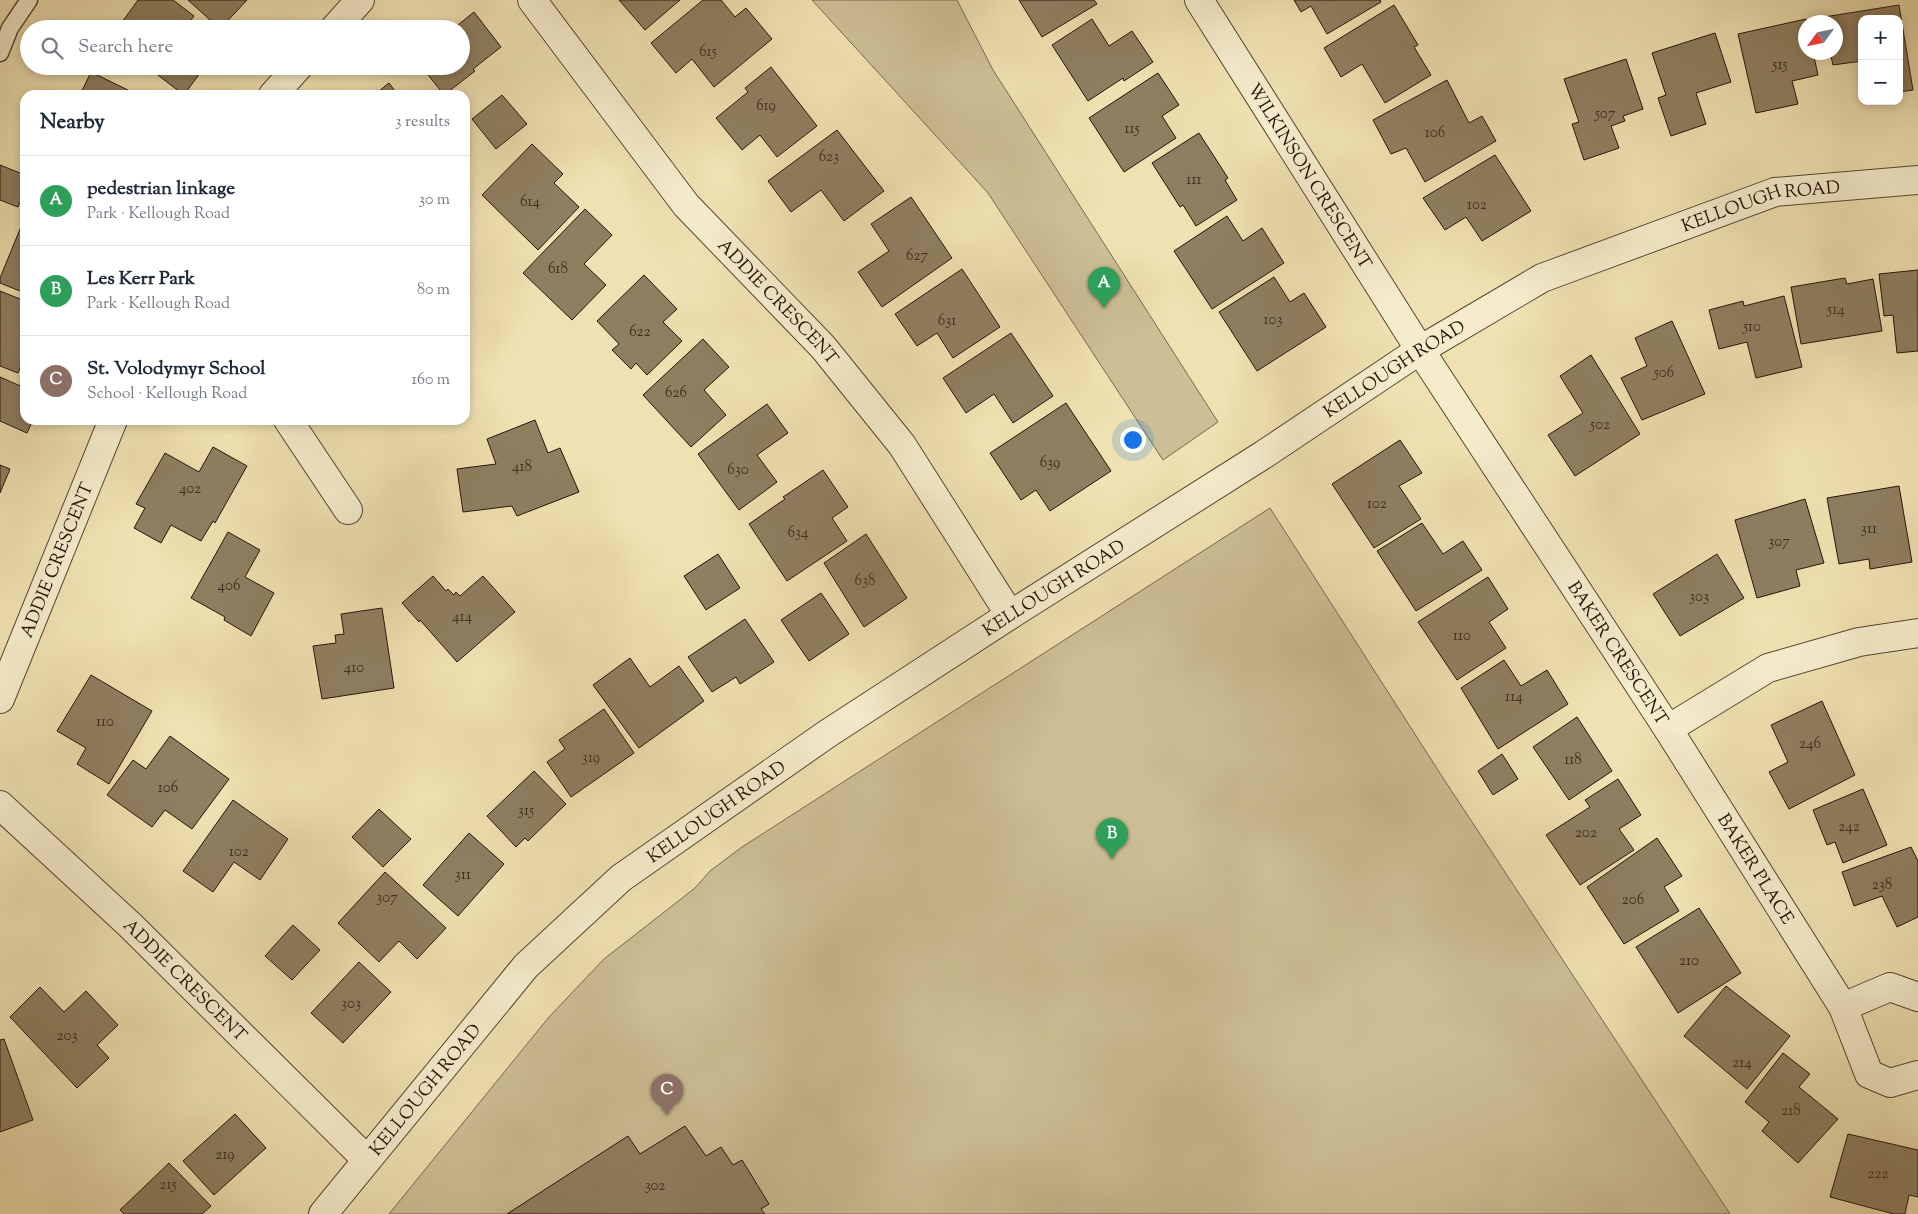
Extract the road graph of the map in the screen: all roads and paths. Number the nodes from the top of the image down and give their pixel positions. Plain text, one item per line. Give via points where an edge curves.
1 (29, 0) edge
2 (360, 0) edge
3 (532, 0) edge
4 (1200, 0) edge
5 (342, 20) edge
6 (0, 53) edge
7 (291, 75) edge
8 (277, 90) edge
9 (1918, 180) edge
10 (1420, 350) junction
11 (111, 425) edge
12 (291, 425) edge
13 (348, 510) dead end
14 (1010, 615) junction
15 (1918, 633) edge
16 (0, 699) edge
17 (1668, 729) junction
18 (3, 817) edge
19 (1918, 997) edge
20 (1843, 1007) junction
21 (1918, 1075) edge
22 (367, 1160) junction
23 (323, 1214) edge

1 - 6 lane via 10,28
2 - 5 street
3 - 14 street, ADDIE CRESCENT via 686,205 823,347 902,445
4 - 10 street, WILKINSON CRESCENT
7 - 8 street
9 - 10 street, KELLOUGH ROAD via 1774,192 1542,278
10 - 14 street, KELLOUGH ROAD via 1263,455
10 - 17 street, BAKER CRESCENT
11 - 16 street, ADDIE CRESCENT
12 - 13 street
14 - 22 street, KELLOUGH ROAD via 827,734 614,884 526,966
15 - 17 street, BAKER CRESCENT via 1859,642 1768,668
17 - 20 street, BAKER PLACE
18 - 22 street, ADDIE CRESCENT via 130,924
19 - 20 street via 1890,987
20 - 21 street, BAKER PLACE via 1869,1074 1890,1083
22 - 23 street, KELLOUGH ROAD

